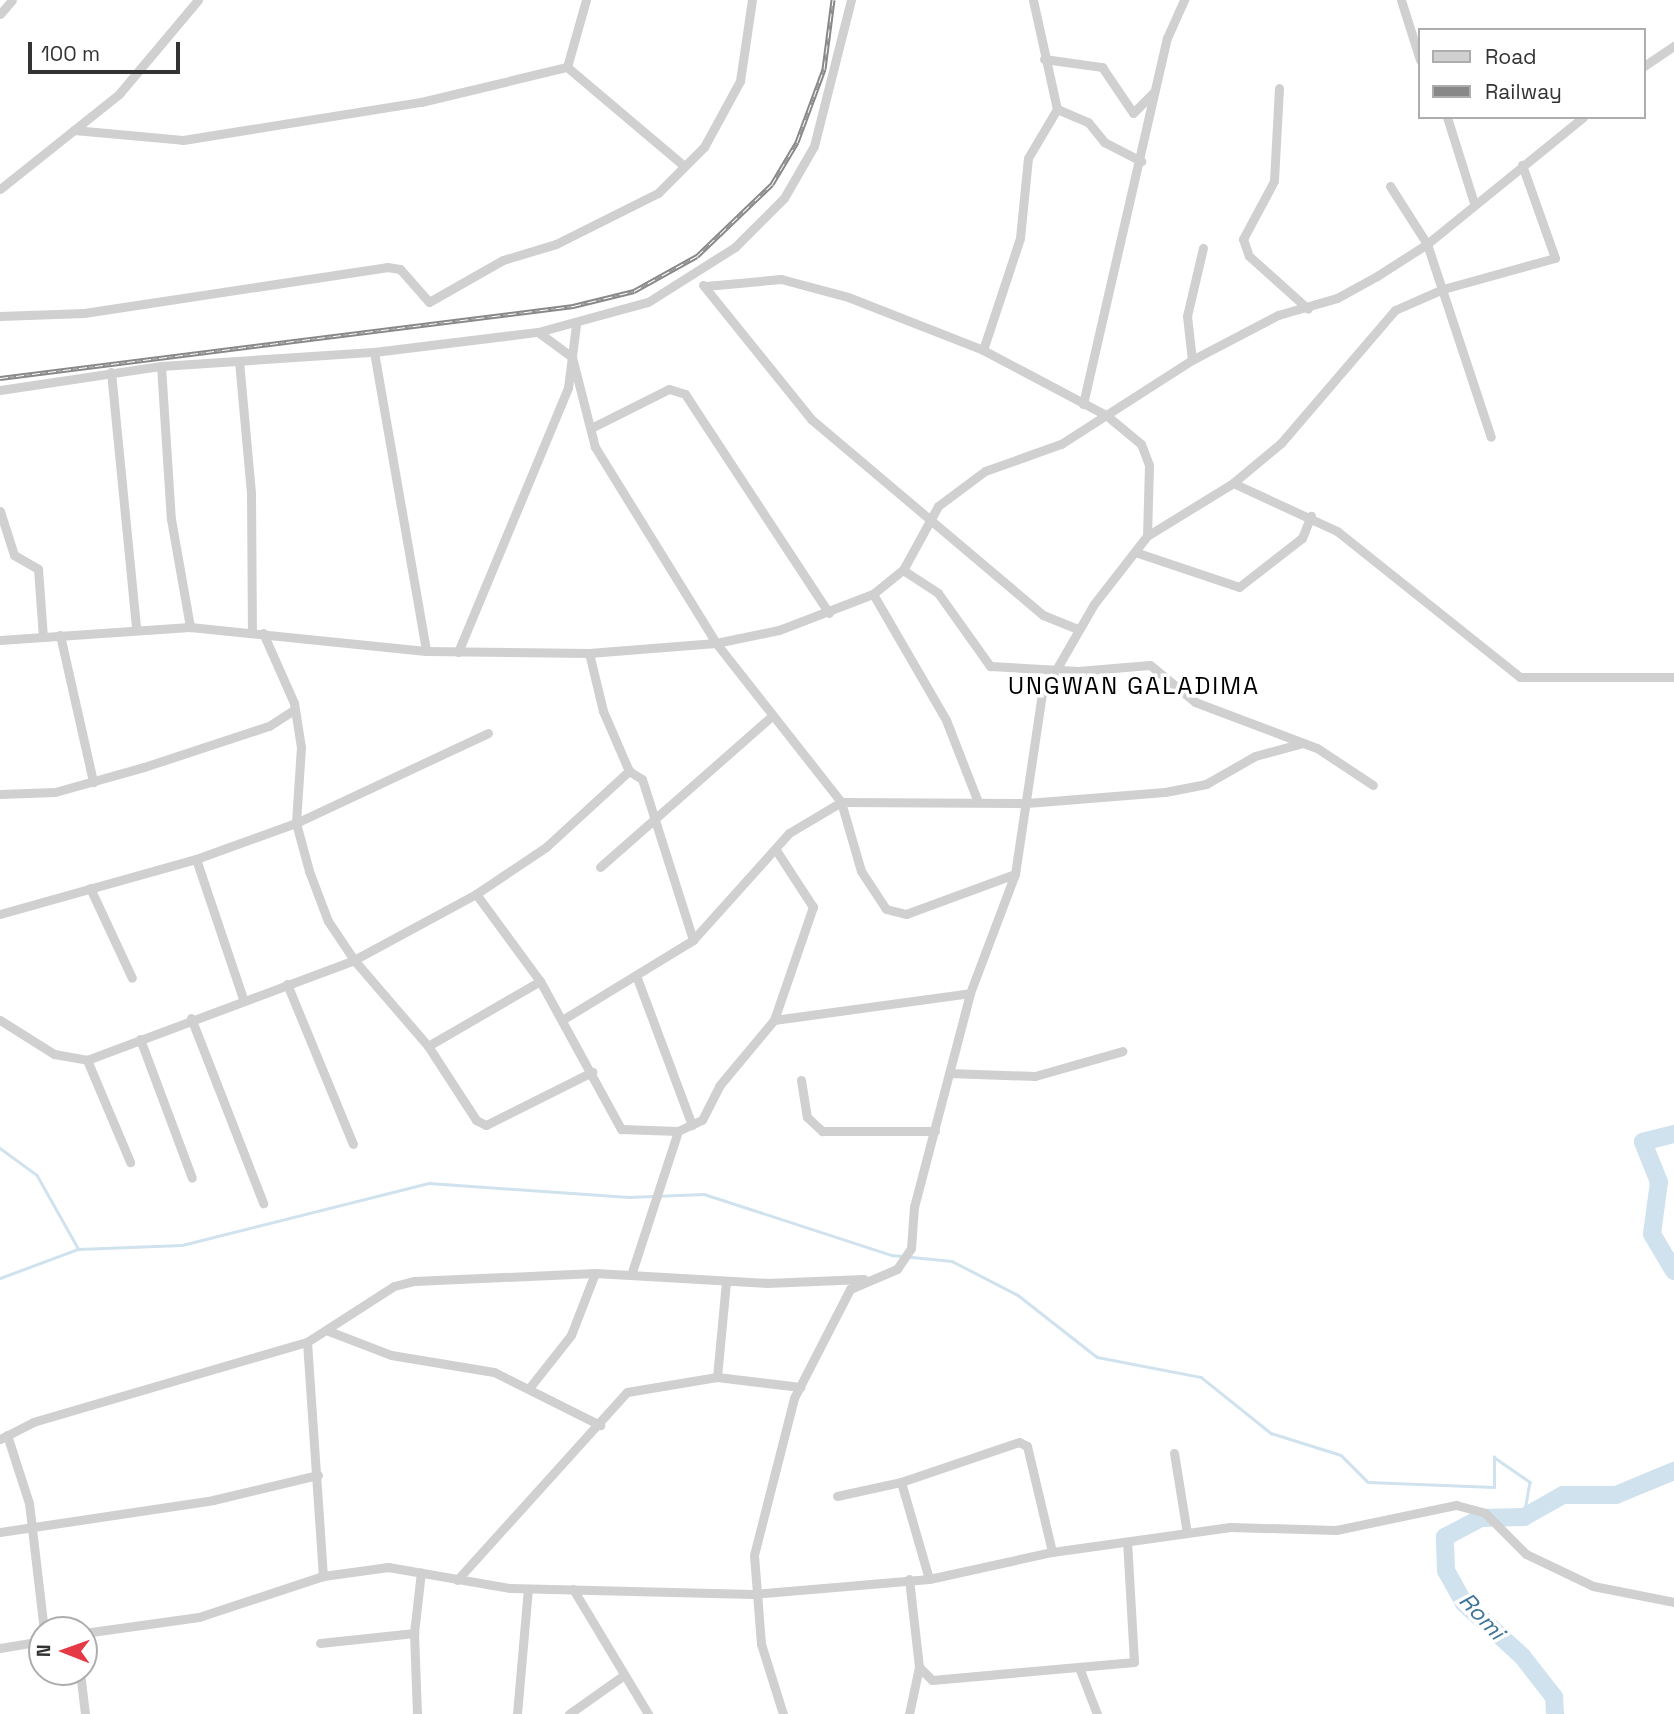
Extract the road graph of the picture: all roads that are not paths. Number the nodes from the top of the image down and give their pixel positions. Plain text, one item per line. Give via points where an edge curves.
1 (12, 0) edge
2 (198, 0) edge
3 (586, 0) edge
4 (752, 0) edge
5 (851, 0) edge
6 (1033, 0) edge
7 (1184, 0) edge
8 (1401, 0) edge
9 (0, 14) edge
10 (1674, 46) edge
11 (1418, 54) edge
12 (1044, 59) junction
13 (1646, 65) edge
14 (567, 67) junction
15 (1279, 88) dead end
16 (1156, 90) junction
17 (1057, 108) junction
18 (1448, 119) edge
19 (1580, 119) edge
20 (74, 130) junction
21 (1141, 161) junction
22 (1522, 165) junction
23 (684, 166) junction
24 (1390, 186) dead end
25 (0, 189) edge
26 (1473, 200) junction
27 (1427, 244) junction
28 (1203, 248) dead end
29 (691, 280) junction
30 (706, 286) junction
31 (1443, 289) junction
32 (1308, 309) junction
33 (0, 316) edge
34 (576, 325) junction
35 (538, 332) junction
36 (983, 350) junction
37 (374, 352) junction
38 (572, 357) junction
39 (1192, 360) junction
40 (239, 361) junction
41 (161, 366) junction
42 (111, 372) junction
43 (0, 390) edge
44 (1083, 404) junction
45 (1106, 415) junction
46 (591, 428) junction
47 (1491, 437) dead end
48 (1233, 483) junction
49 (0, 511) edge
50 (1311, 516) junction
51 (929, 519) junction
52 (1147, 536) junction
53 (1135, 552) junction
54 (903, 570) junction
55 (873, 594) junction
56 (829, 613) junction
57 (190, 627) junction
58 (136, 628) junction
59 (1078, 629) junction
60 (252, 632) junction
61 (263, 633) junction
62 (60, 635) junction
63 (43, 637) junction
64 (0, 640) edge
65 (716, 643) junction
66 (426, 651) junction
67 (458, 652) junction
68 (589, 653) junction
69 (1051, 670) junction
70 (1674, 677) edge
71 (295, 709) junction
72 (772, 716) junction
73 (488, 733) dead end
74 (1303, 743) junction
75 (629, 771) junction
76 (93, 782) junction
77 (1373, 785) dead end
78 (0, 794) edge
79 (841, 802) junction
80 (978, 802) junction
81 (1027, 803) junction
82 (658, 822) junction
83 (296, 823) junction
84 (776, 850) junction
85 (196, 859) junction
86 (600, 867) dead end
87 (1015, 874) junction
88 (90, 888) junction
89 (476, 894) junction
90 (0, 914) edge
91 (693, 940) junction
92 (354, 960) junction
93 (132, 978) dead end
94 (637, 978) junction
95 (540, 981) junction
96 (287, 984) junction
97 (970, 993) junction
98 (243, 999) junction
99 (191, 1017) junction
100 (0, 1020) edge
101 (562, 1020) junction
102 (774, 1020) junction
103 (141, 1039) junction
104 (428, 1046) junction
105 (1123, 1051) dead end
106 (87, 1060) junction
107 (592, 1072) junction
108 (949, 1073) junction
109 (801, 1080) dead end
110 (692, 1125) junction
111 (678, 1130) junction
112 (935, 1131) junction
113 (353, 1144) dead end
114 (130, 1162) dead end
115 (192, 1178) dead end
116 (263, 1203) dead end
117 (595, 1273) junction
118 (631, 1275) junction
119 (869, 1279) junction
120 (726, 1280) junction
121 (326, 1330) junction
122 (307, 1342) junction
123 (717, 1377) junction
124 (530, 1387) junction
125 (800, 1387) junction
126 (600, 1425) junction
127 (3, 1437) edge
128 (1174, 1453) dead end
129 (318, 1475) junction
130 (901, 1482) junction
131 (837, 1496) dead end
132 (32, 1527) junction
133 (0, 1532) edge
134 (1187, 1533) junction
135 (1127, 1542) junction
136 (1052, 1552) junction
137 (421, 1572) junction
138 (323, 1576) junction
139 (909, 1579) junction
140 (929, 1579) junction
141 (457, 1580) junction
142 (528, 1589) junction
143 (573, 1589) junction
144 (754, 1594) junction
145 (1674, 1602) edge
146 (42, 1616) edge
147 (98, 1631) edge
148 (414, 1633) junction
149 (28, 1643) edge
150 (320, 1643) dead end
151 (0, 1648) edge
152 (919, 1667) junction
153 (1080, 1670) junction
154 (624, 1675) junction
155 (82, 1686) edge
156 (85, 1714) edge
157 (417, 1714) edge
158 (517, 1714) edge
159 (569, 1714) edge
160 (648, 1714) edge
161 (783, 1714) edge
162 (909, 1714) edge
163 (1097, 1714) edge

1 - 9 street
2 - 20 street via 119,94
3 - 14 street
4 - 23 street via 740,81 704,147
5 - 29 street via 814,146 784,198
6 - 12 street
7 - 16 street via 1167,38
8 - 11 street
10 - 13 street
12 - 16 street via 1102,67 1133,113
12 - 17 street
14 - 20 street via 421,102 183,140
14 - 23 street
15 - 32 street via 1276,172 1243,239 1250,256
16 - 21 street
17 - 21 street via 1088,122 1104,142
17 - 36 street via 1028,158 1020,237
18 - 26 street
19 - 22 street
20 - 25 street
21 - 44 street
22 - 26 street
22 - 31 street via 1555,258
23 - 33 street via 658,193 618,216 503,260 429,302 400,269 387,267 84,313
24 - 27 street
26 - 27 street
27 - 31 street
27 - 32 street
28 - 39 street via 1187,316
29 - 30 street
29 - 34 street via 648,302
30 - 36 street via 780,279 892,311
30 - 51 street via 811,419
31 - 47 street
31 - 48 street via 1395,310 1281,443
32 - 39 street via 1278,315
34 - 35 street
34 - 38 street
35 - 37 street
35 - 38 street
36 - 44 street
37 - 40 street
37 - 66 street
38 - 46 street
38 - 67 street via 568,388
39 - 45 street
40 - 41 street
40 - 60 street via 251,494
41 - 42 street
41 - 57 street via 171,519
42 - 43 street
42 - 58 street
44 - 45 street
45 - 51 street via 1061,444 985,471 953,492
45 - 52 street via 1141,444 1149,465
46 - 56 street via 669,389 685,394
46 - 65 street via 602,460
48 - 50 street
48 - 52 street
49 - 63 street via 14,555 37,569
50 - 53 street via 1289,551 1239,587
50 - 70 street via 1520,677
51 - 54 street
51 - 59 street via 1044,615
52 - 53 street
53 - 59 street
54 - 55 street
54 - 69 street via 938,593 990,666
55 - 56 street
55 - 80 street via 946,720
56 - 65 street
57 - 58 street
57 - 60 street
58 - 62 street
59 - 69 street
60 - 61 street
61 - 66 street
61 - 71 street
62 - 63 street
62 - 76 street
63 - 64 street
65 - 68 street
65 - 72 street
66 - 67 street
67 - 68 street
68 - 75 street via 603,711
69 - 74 street via 1150,665 1195,702
69 - 81 street
71 - 76 street via 269,726
71 - 83 street via 302,747
72 - 79 street
72 - 82 street
73 - 83 street via 440,761
74 - 77 street
74 - 81 street via 1255,756 1206,784
75 - 82 street via 642,779
75 - 89 street via 546,846
76 - 78 street via 55,792
79 - 80 street
79 - 84 street via 812,816
79 - 87 street via 861,871 897,915
80 - 81 street
81 - 87 street
82 - 86 street
82 - 91 street
83 - 85 street
83 - 92 street via 328,921
84 - 91 street
84 - 102 street via 813,907
85 - 88 street
85 - 98 street
87 - 97 street
88 - 90 street
88 - 93 street
89 - 92 street
89 - 95 street
91 - 94 street
92 - 96 street
92 - 104 street
94 - 101 street
94 - 110 street
95 - 101 street
95 - 104 street
96 - 98 street
96 - 113 street
97 - 102 street
97 - 108 street
98 - 99 street
99 - 103 street
99 - 116 street
100 - 106 street via 54,1054
101 - 107 street
102 - 110 street
103 - 106 street
103 - 115 street
104 - 107 street via 476,1119 486,1125
105 - 108 street via 1035,1076
106 - 114 street
107 - 111 street via 621,1129
108 - 112 street
109 - 112 street via 807,1117 822,1131
110 - 111 street
111 - 118 street
112 - 119 street via 914,1207 911,1248 897,1269
117 - 118 street
117 - 121 street via 414,1281 394,1286
117 - 124 street via 571,1335
118 - 120 street
119 - 120 street
119 - 125 street via 850,1289
120 - 123 street
121 - 122 street
121 - 124 street via 391,1355 494,1371
122 - 127 street
122 - 129 street
123 - 125 street
123 - 126 street via 627,1392
124 - 126 street
125 - 144 street via 765,1493
126 - 141 street
127 - 132 street
128 - 134 street
129 - 132 street via 213,1500
129 - 138 street
130 - 131 street
130 - 136 street via 1019,1442 1027,1446
130 - 140 street
132 - 133 street
132 - 146 street
134 - 135 street
134 - 145 street via 1230,1527 1336,1530 1456,1505 1485,1513 1526,1554 1593,1586
135 - 136 street
135 - 153 street via 1134,1662
136 - 140 street
137 - 138 street via 388,1567
137 - 141 street
137 - 148 street
138 - 147 street via 199,1617
139 - 140 street
139 - 144 street
139 - 152 street
141 - 142 street
142 - 143 street
142 - 158 street
143 - 144 street
143 - 154 street
144 - 161 street via 761,1644
148 - 150 street
148 - 157 street
149 - 151 street
152 - 153 street via 932,1680
152 - 162 street
153 - 163 street
154 - 159 street
154 - 160 street
155 - 156 street

